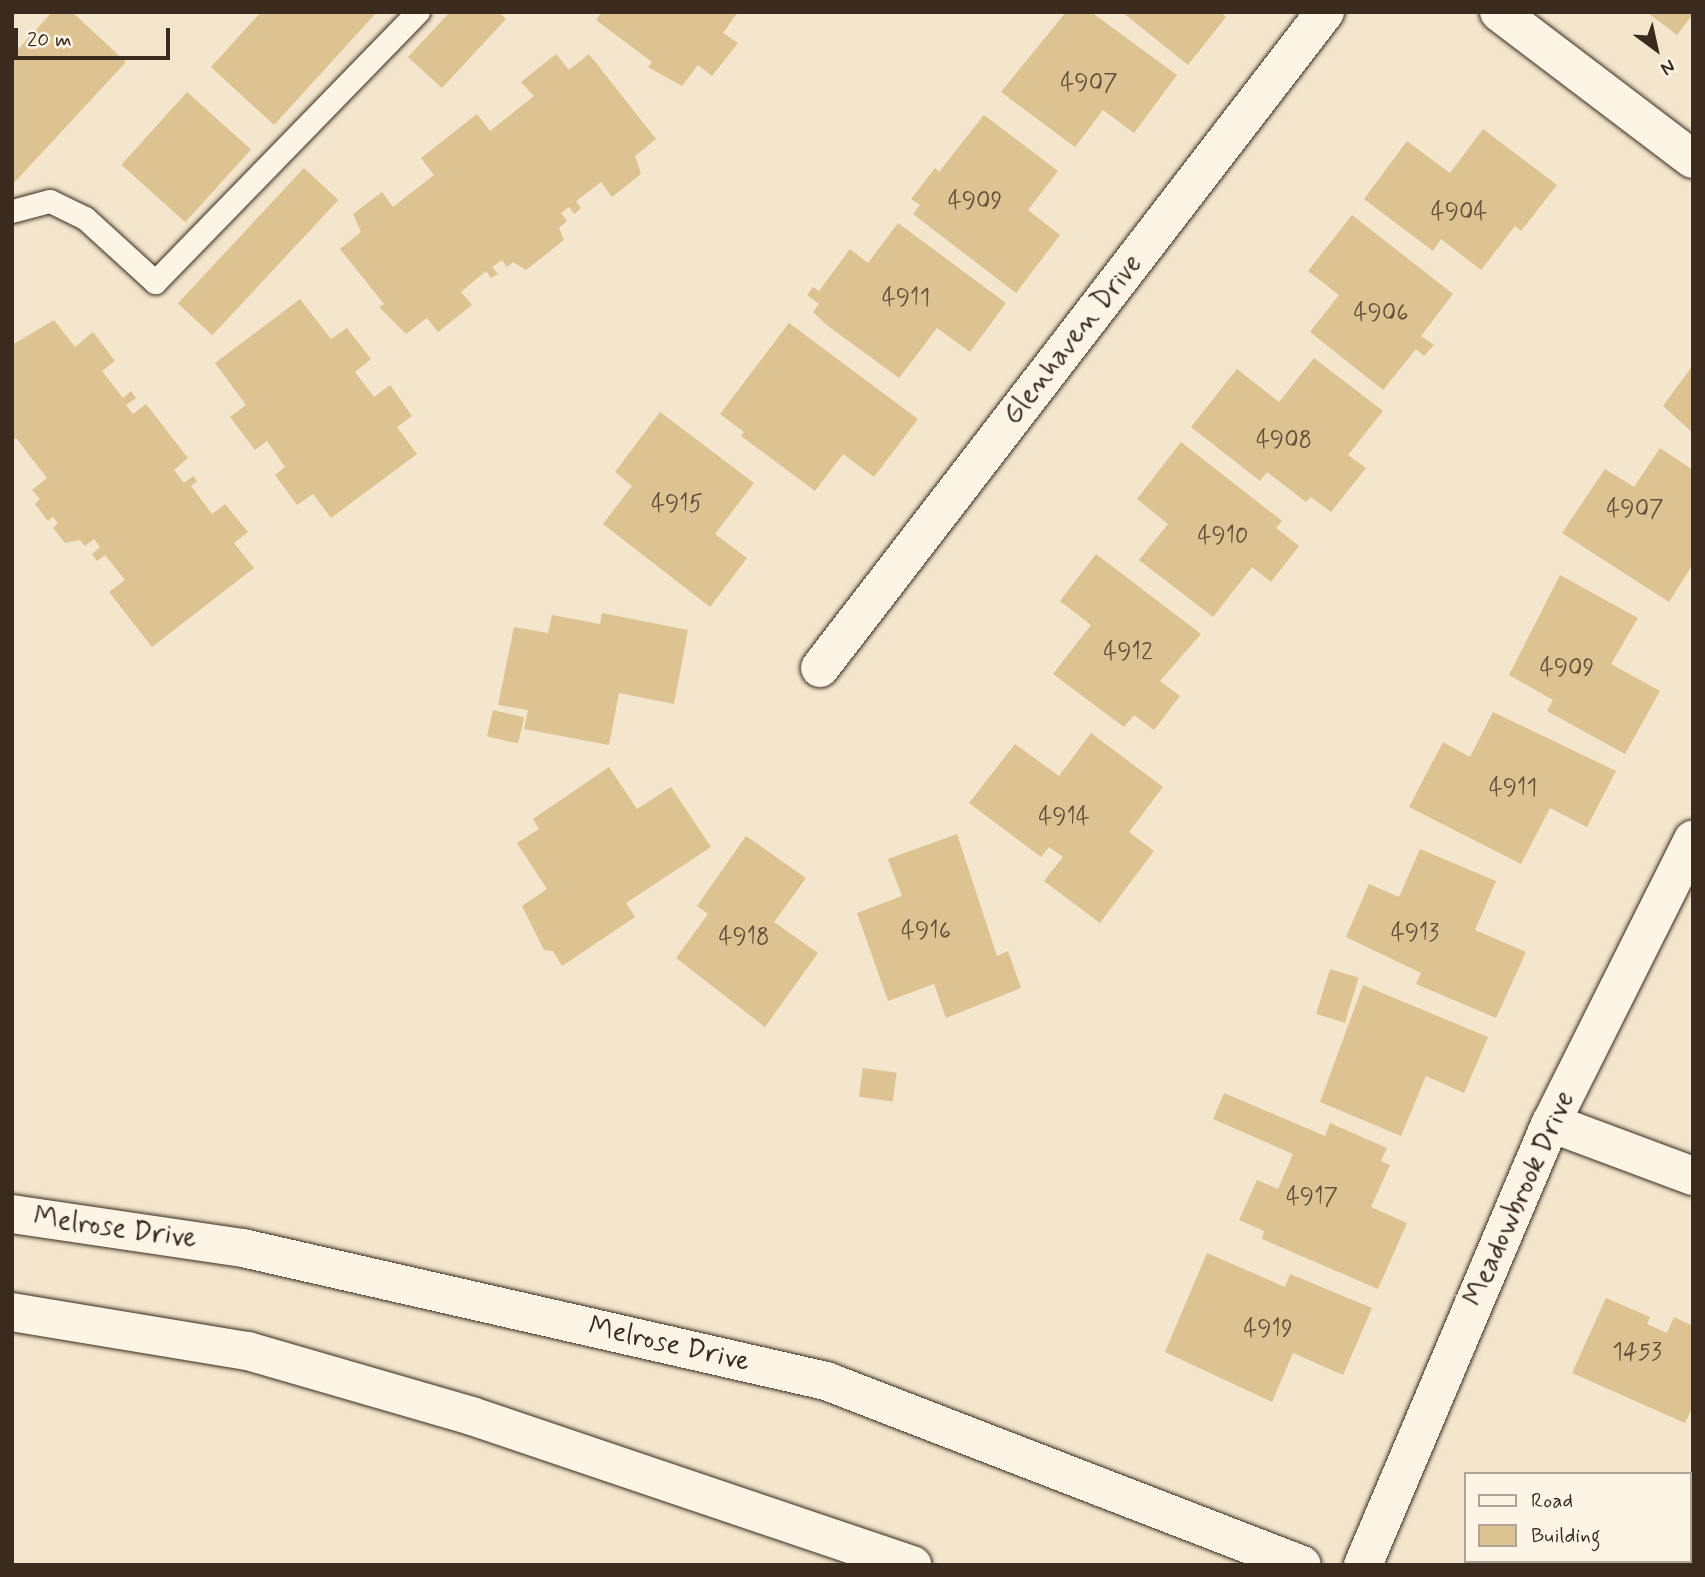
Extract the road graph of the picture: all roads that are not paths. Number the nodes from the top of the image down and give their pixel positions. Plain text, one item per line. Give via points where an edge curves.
1 (418, 12) edge
2 (1325, 12) edge
3 (1499, 12) edge
4 (1693, 159) edge
5 (12, 211) edge
6 (820, 668) dead end
7 (1693, 840) edge
8 (1550, 1123) junction
9 (1693, 1176) edge
10 (12, 1214) edge
11 (12, 1311) edge
12 (913, 1565) edge
13 (1302, 1565) edge
14 (1363, 1565) edge

1 - 5 lane via 155,282 85,218 50,201
2 - 6 main road, Glenhaven Drive
3 - 4 main road
7 - 8 main road, Meadowbrook Drive
8 - 9 main road
8 - 14 main road, Meadowbrook Drive
10 - 13 main road, Melrose Drive via 243,1248 826,1381
11 - 12 main road via 247,1351 472,1416

